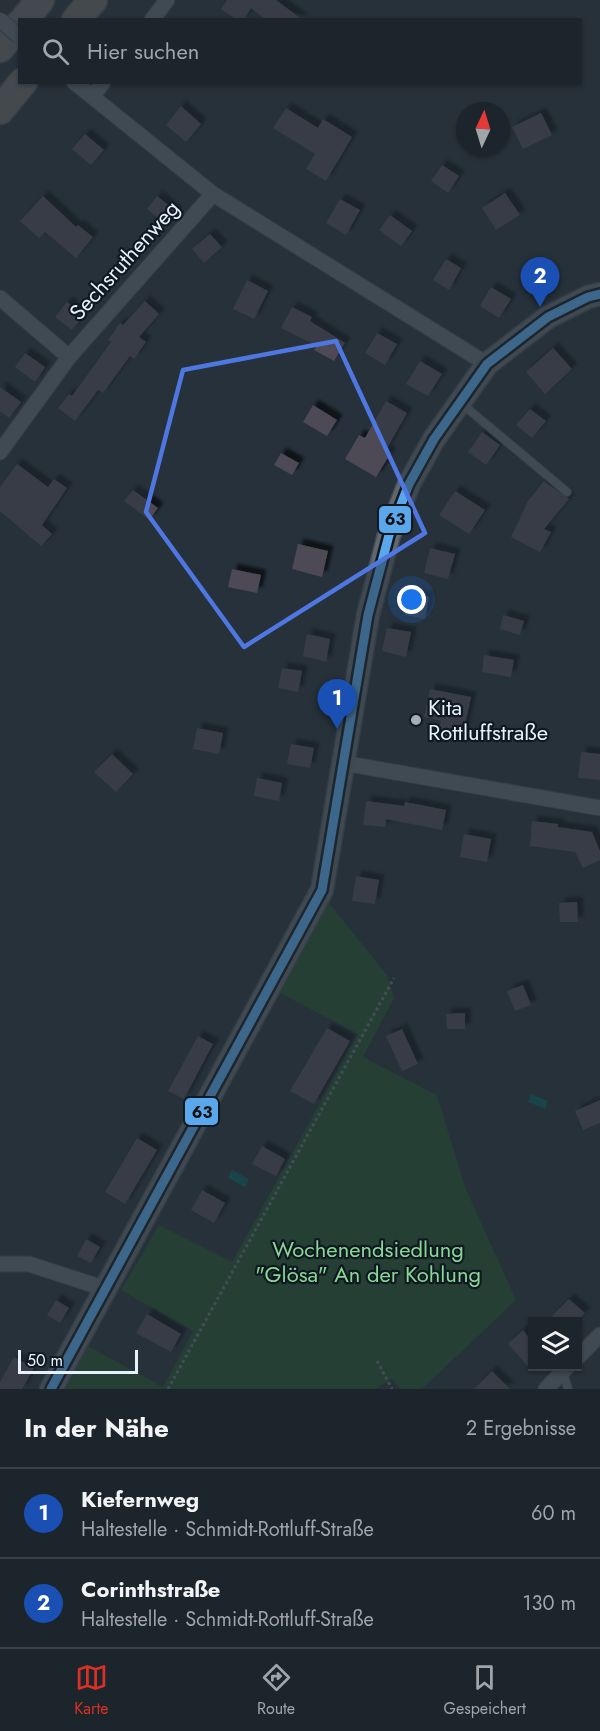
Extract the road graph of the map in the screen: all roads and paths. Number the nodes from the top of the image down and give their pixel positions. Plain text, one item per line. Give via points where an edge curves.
1 (40, 0) edge
2 (93, 0) edge
3 (167, 0) edge
4 (26, 18) edge
5 (78, 18) edge
6 (154, 18) edge
7 (0, 20) edge
8 (18, 26) edge
9 (18, 35) edge
10 (0, 48) edge
11 (21, 84) edge
12 (76, 84) edge
13 (102, 84) edge
14 (93, 96) junction
15 (0, 110) edge
16 (213, 194) junction
17 (600, 294) edge
18 (0, 298) edge
19 (69, 357) junction
20 (487, 364) junction
21 (460, 402) junction
22 (0, 452) edge
23 (567, 492) dead end
24 (343, 763) junction
25 (600, 809) edge
26 (394, 978) dead end
27 (0, 1264) edge
28 (106, 1289) junction
29 (600, 1335) edge
30 (582, 1353) edge
31 (377, 1361) dead end
32 (563, 1371) edge
33 (565, 1371) edge
34 (51, 1389) edge
35 (168, 1389) edge
36 (392, 1389) edge
37 (546, 1389) edge
38 (568, 1389) edge

1 - 4 highway
2 - 5 highway
3 - 6 street
7 - 9 street, bridge
8 - 10 highway
11 - 15 highway
12 - 14 street
13 - 14 street
14 - 16 street
16 - 19 street, Sechsruthenweg
16 - 20 street
17 - 20 street via 548,317
18 - 19 street, Sechsruthenweg
19 - 22 street, Sechsruthenweg
20 - 21 street
21 - 23 lane
21 - 24 street via 409,484 388,535 368,615
24 - 25 street
24 - 28 street via 322,890
26 - 35 path
27 - 28 street via 29,1264
28 - 34 street
29 - 30 street
31 - 36 path
32 - 37 street
33 - 38 lane

